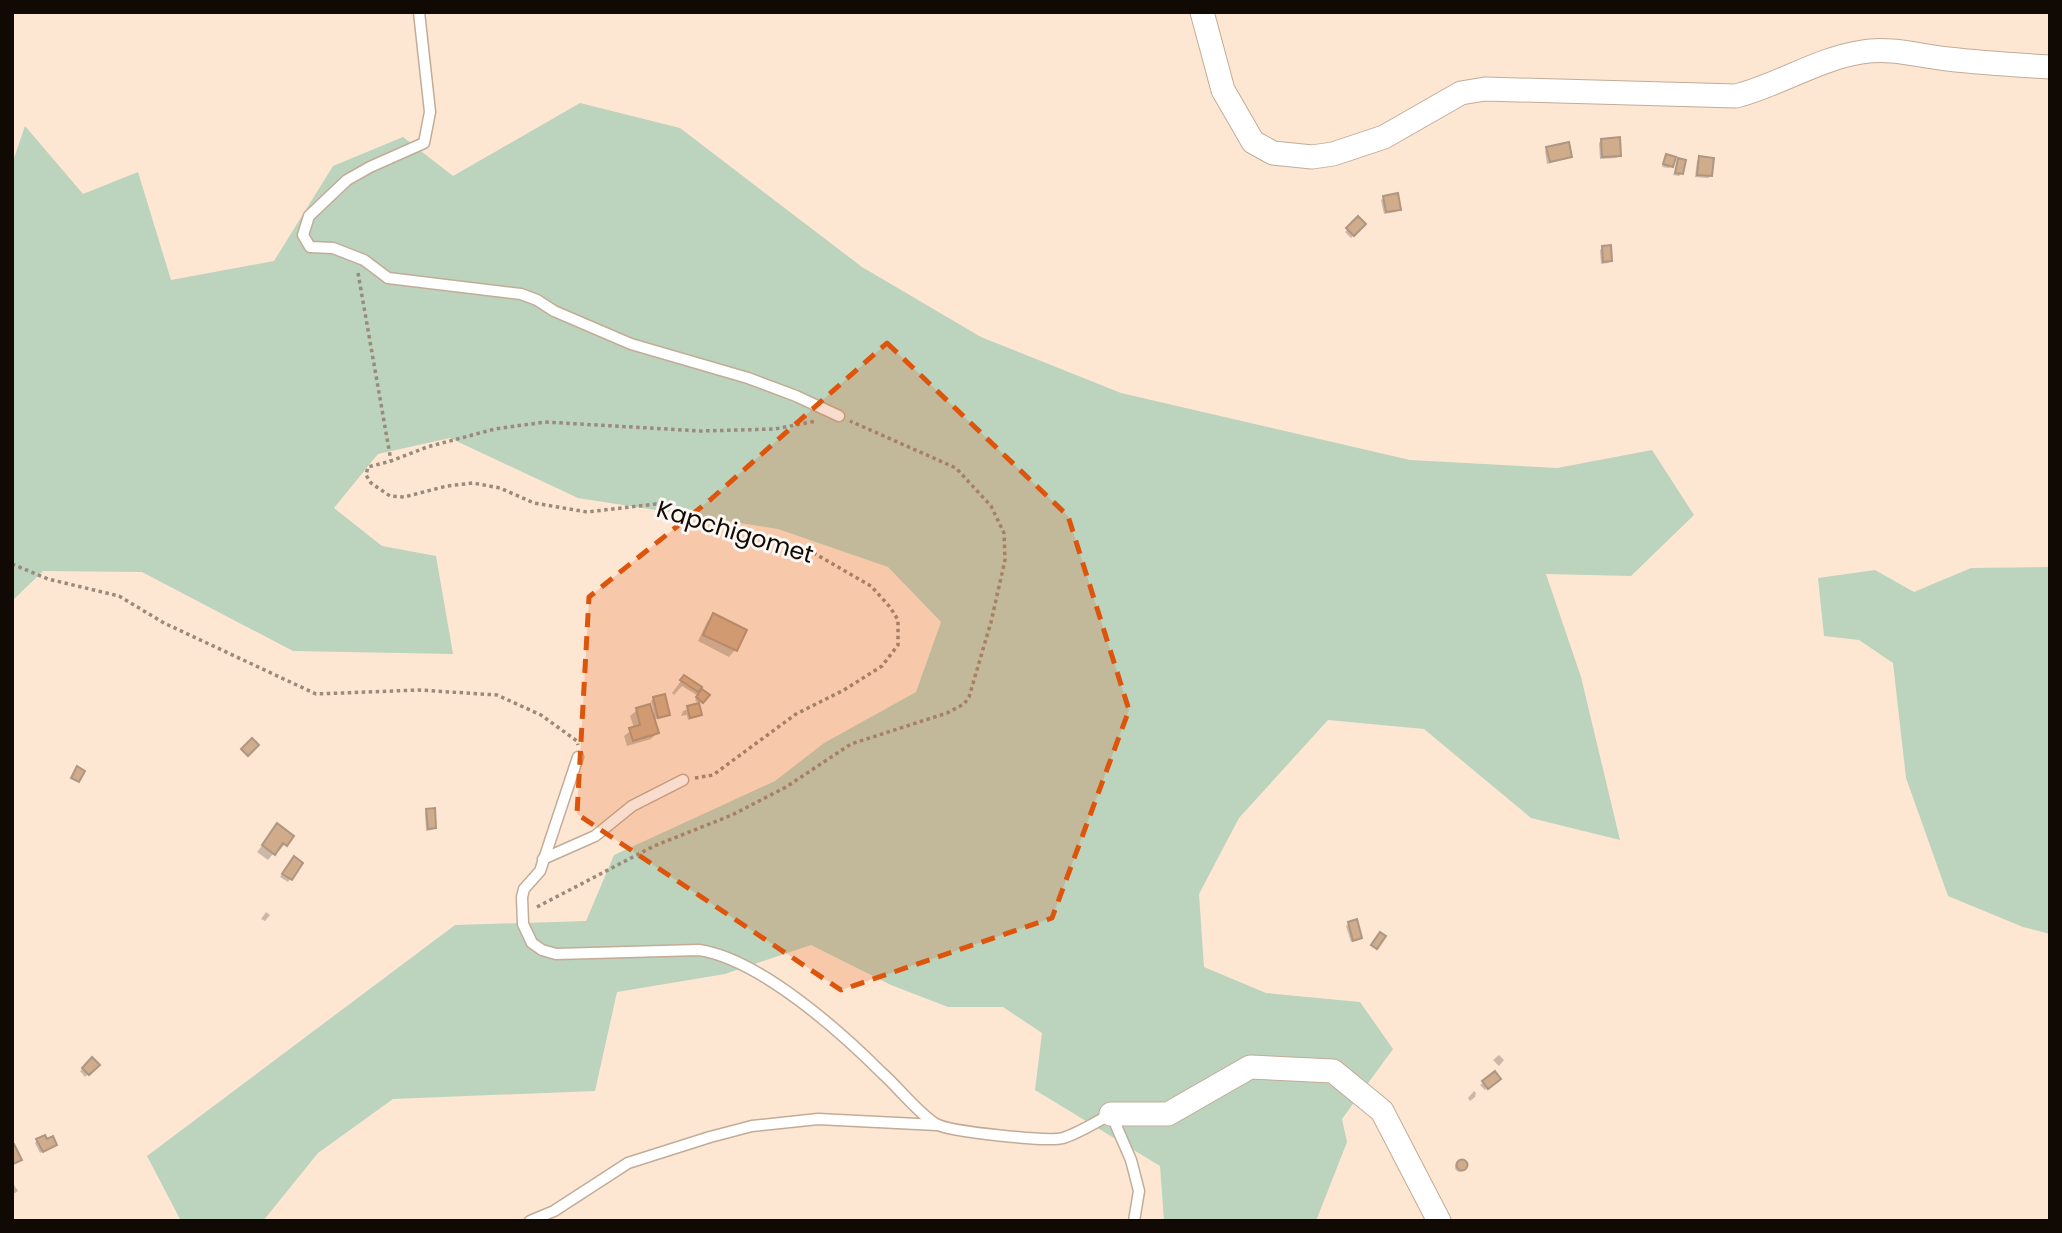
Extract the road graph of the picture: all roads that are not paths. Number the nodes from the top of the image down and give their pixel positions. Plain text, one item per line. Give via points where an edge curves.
1 (419, 12) edge
2 (1202, 12) edge
3 (2050, 67) edge
4 (839, 416) road end
5 (578, 757) road end
6 (683, 780) road end
7 (543, 859) junction
8 (1111, 1114) junction
9 (937, 1125) junction
10 (530, 1221) edge
11 (1134, 1221) edge
12 (1439, 1221) edge

1 - 4 lane via 430,112 424,143 347,180 309,216 303,235 310,247 333,248 364,260 388,278 521,294 631,344 748,378
2 - 3 street via 1223,90 1253,142 1273,153 1298,156 1333,154 1384,137 1461,93 1485,89 1736,96 1863,51
5 - 7 lane
6 - 7 lane via 632,806 595,836
7 - 9 lane via 540,871 524,889 523,914 532,943 542,950 556,954 699,950 733,959 835,1029
8 - 9 lane via 1061,1139 965,1132
8 - 11 lane via 1132,1160 1139,1191
8 - 12 street via 1168,1114 1250,1067 1333,1071 1382,1111
9 - 10 lane via 818,1118 752,1126 628,1163 554,1211

